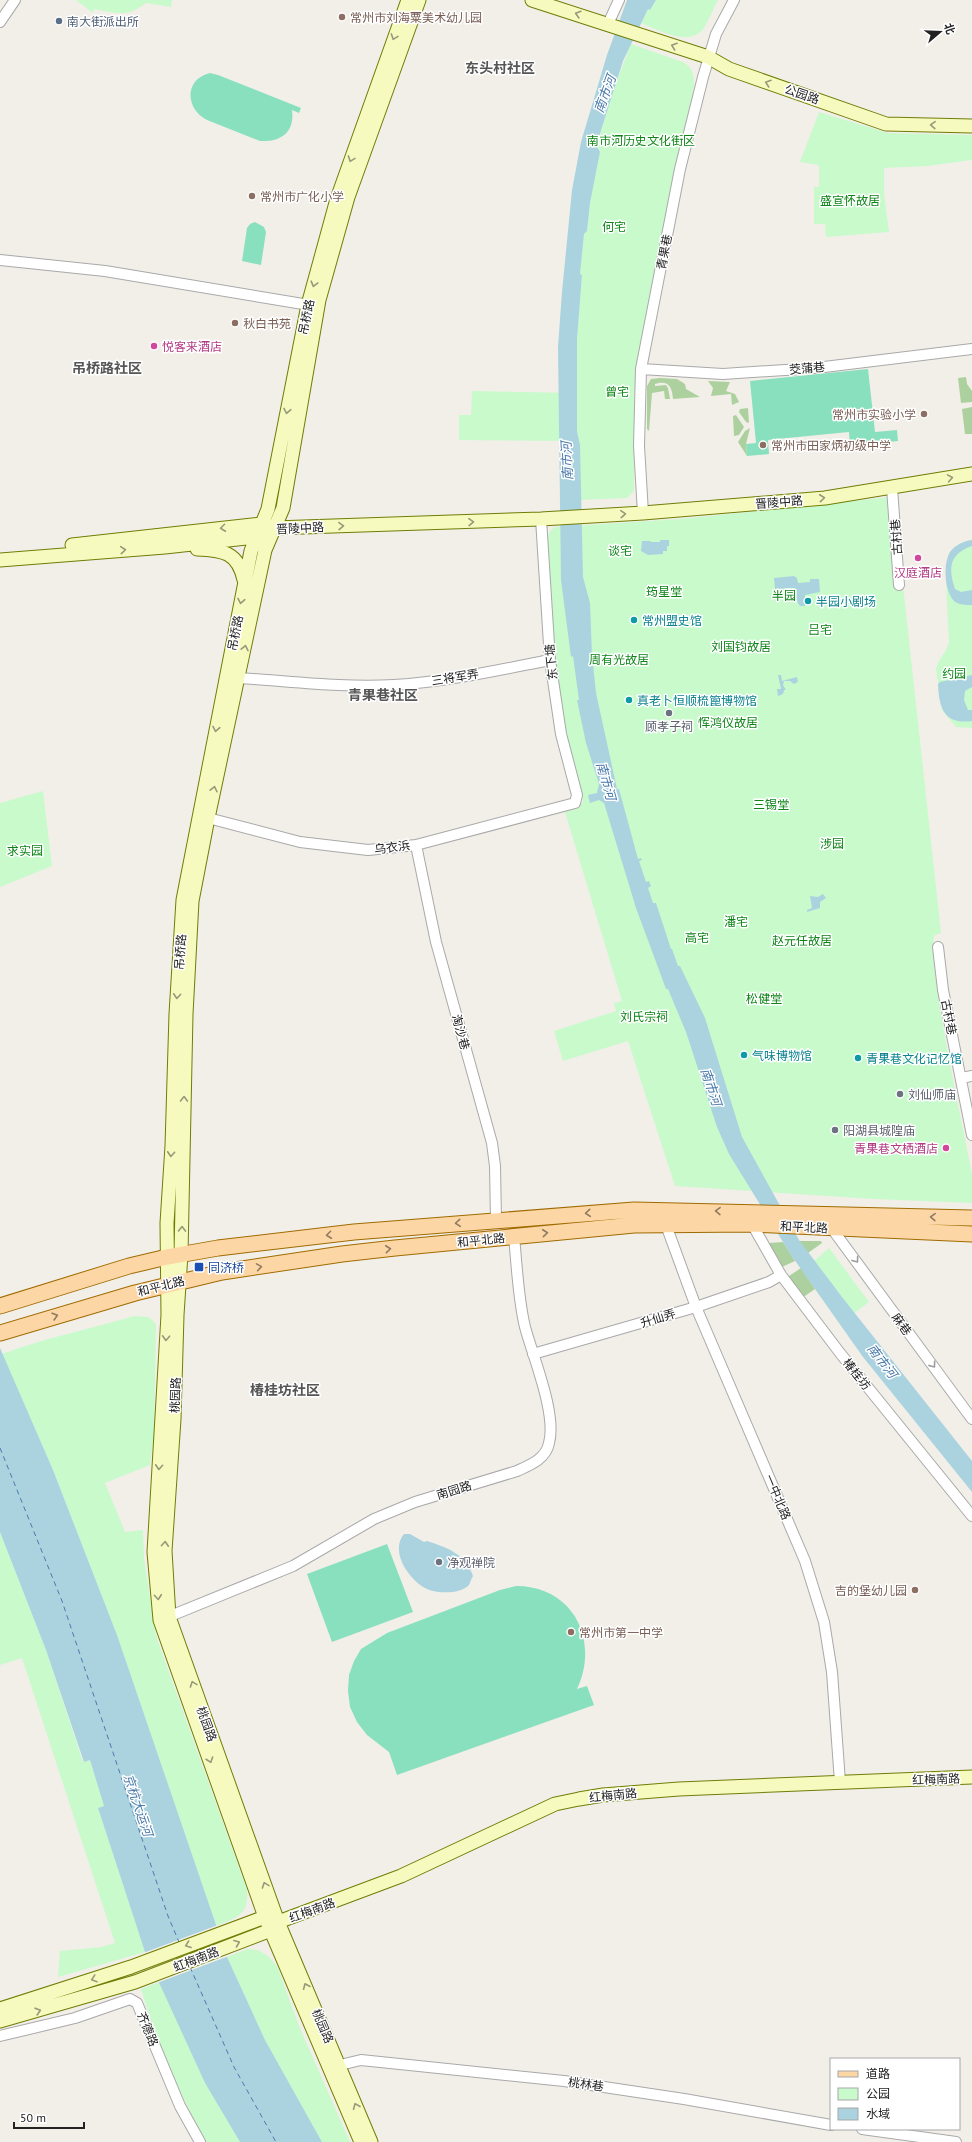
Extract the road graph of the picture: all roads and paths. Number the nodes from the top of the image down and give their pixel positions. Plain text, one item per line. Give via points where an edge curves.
1 (15, 0) edge
2 (408, 0) edge
3 (420, 0) edge
4 (532, 0) edge
5 (618, 0) edge
6 (734, 0) edge
7 (0, 22) edge
8 (612, 25) junction
9 (708, 57) junction
10 (972, 126) edge
11 (0, 260) edge
12 (313, 306) junction
13 (972, 349) edge
14 (641, 369) junction
15 (972, 474) edge
16 (892, 488) junction
17 (643, 513) junction
18 (541, 519) junction
19 (268, 526) junction
20 (256, 537) junction
21 (165, 547) junction
22 (0, 553) edge
23 (14, 558) junction
24 (0, 560) edge
25 (0, 563) edge
26 (245, 583) junction
27 (899, 585) dead end
28 (550, 660) junction
29 (238, 678) junction
30 (575, 803) joint
31 (208, 818) junction
32 (416, 845) junction
33 (938, 947) dead end
34 (972, 1076) edge
35 (961, 1078) junction
36 (972, 1135) edge
37 (822, 1214) junction
38 (754, 1218) junction
39 (972, 1218) edge
40 (496, 1220) junction
41 (666, 1225) junction
42 (832, 1229) junction
43 (972, 1234) edge
44 (514, 1237) junction
45 (174, 1255) junction
46 (781, 1275) junction
47 (173, 1283) junction
48 (4, 1305) edge
49 (696, 1307) junction
50 (0, 1333) edge
51 (533, 1354) junction
52 (972, 1419) edge
53 (972, 1516) edge
54 (165, 1618) junction
55 (972, 1777) edge
56 (840, 1782) junction
57 (265, 1917) junction
58 (274, 1926) junction
59 (257, 1936) joint
60 (0, 2009) edge
61 (0, 2021) edge
62 (0, 2036) edge
63 (340, 2065) junction
64 (830, 2125) edge
65 (869, 2130) edge
66 (200, 2142) edge
67 (361, 2142) edge
68 (371, 2142) edge
69 (956, 2142) edge

1 - 7 street
2 -> 12 main road, 吊桥路 via 337,199
3 - 12 main road, 吊桥路 via 348,197
8 -> 4 main road
5 - 8 street
6 - 9 street, 青果巷 via 716,34
9 -> 8 main road, 公园路
10 -> 9 main road, 公园路 via 886,124 729,69
9 - 14 street, 青果巷 via 680,169
11 - 12 street via 105,271
12 - 19 main road, 吊桥路 via 283,508
13 - 14 street, 茭蒲巷 via 816,368 723,374
14 - 17 street, 青果巷 via 639,446
16 -> 15 main road, 晋陵中路
17 -> 16 main road, 晋陵中路 via 825,498
16 - 27 street, 古村巷
18 -> 17 main road, 晋陵中路
19 -> 18 main road, 晋陵中路
18 - 28 street, 东下塘
19 - 20 main road, 晋陵中路
19 -> 22 main road, 晋陵中路
29 -> 19 main road, 吊桥路
20 - 21 main road, 晋陵中路
20 - 26 main road, 吊桥路
23 -> 21 main road, 晋陵中路
21 - 26 main road via 215,550 228,554 241,567
23 - 24 main road, 晋陵中路
23 - 25 main road
26 -> 45 main road, 吊桥路 via 183,900 176,1014
28 - 29 street, 三将军弄 via 461,677 394,685
28 - 30 street, 东下塘 via 561,734 577,796
31 -> 29 main road, 吊桥路
30 - 32 street, 乌衣浜
31 - 32 street, 乌衣浜 via 300,842 368,850
45 -> 31 main road, 吊桥路 via 192,901
32 - 40 street, 淘沙巷 via 436,942 492,1143
33 - 35 street, 古村巷 via 943,990
34 - 35 street
35 - 36 street, 古村巷
37 - 38 main road, 和平北路 via 787,1212
39 -> 37 main road, 和平北路
37 - 42 street, 麻巷
38 -> 40 main road, 和平北路 via 634,1210
38 - 41 main road, 和平北路
38 - 42 main road, 和平北路 via 767,1225
38 - 46 street, 椿桂坊
40 -> 45 main road, 和平北路 via 346,1233
44 -> 41 main road, 和平北路 via 634,1225
41 - 49 street, 一中北路
42 - 43 main road, 和平北路
42 -> 52 street, 麻巷
47 -> 44 main road, 和平北路 via 222,1272 342,1254
44 - 51 street, 南园路 via 525,1326
45 - 47 main road, 吊桥路
45 - 48 main road, 和平北路 via 129,1266
46 - 49 street, 升仙弄 via 769,1282
46 - 53 street, 椿桂坊 via 840,1353
50 -> 47 main road, 和平北路
47 - 54 main road, 桃园路 via 167,1323 154,1552
49 - 51 street, 升仙弄
49 - 56 street, 一中北路 via 805,1561 824,1622 832,1672
51 - 54 street, 南园路 via 551,1428 549,1444 542,1457 517,1472 415,1502 374,1519 293,1566
54 -> 57 main road, 桃园路
58 -> 54 main road, 桃园路
55 - 56 main road, 红梅南路
56 - 58 main road, 红梅南路 via 611,1794 555,1804 401,1876
57 - 58 main road, 红梅南路
57 -> 60 main road, 虹梅南路 via 131,1967
58 - 59 main road, 红梅南路
63 -> 58 main road, 桃园路
58 - 67 main road
61 -> 59 main road, 虹梅南路 via 135,1982
62 - 66 street, 齐德路 via 75,2018 130,1999 137,2003 180,2106
63 - 64 street, 桃林巷 via 361,2060 564,2081 684,2098
68 -> 63 main road, 桃园路
65 - 69 street

